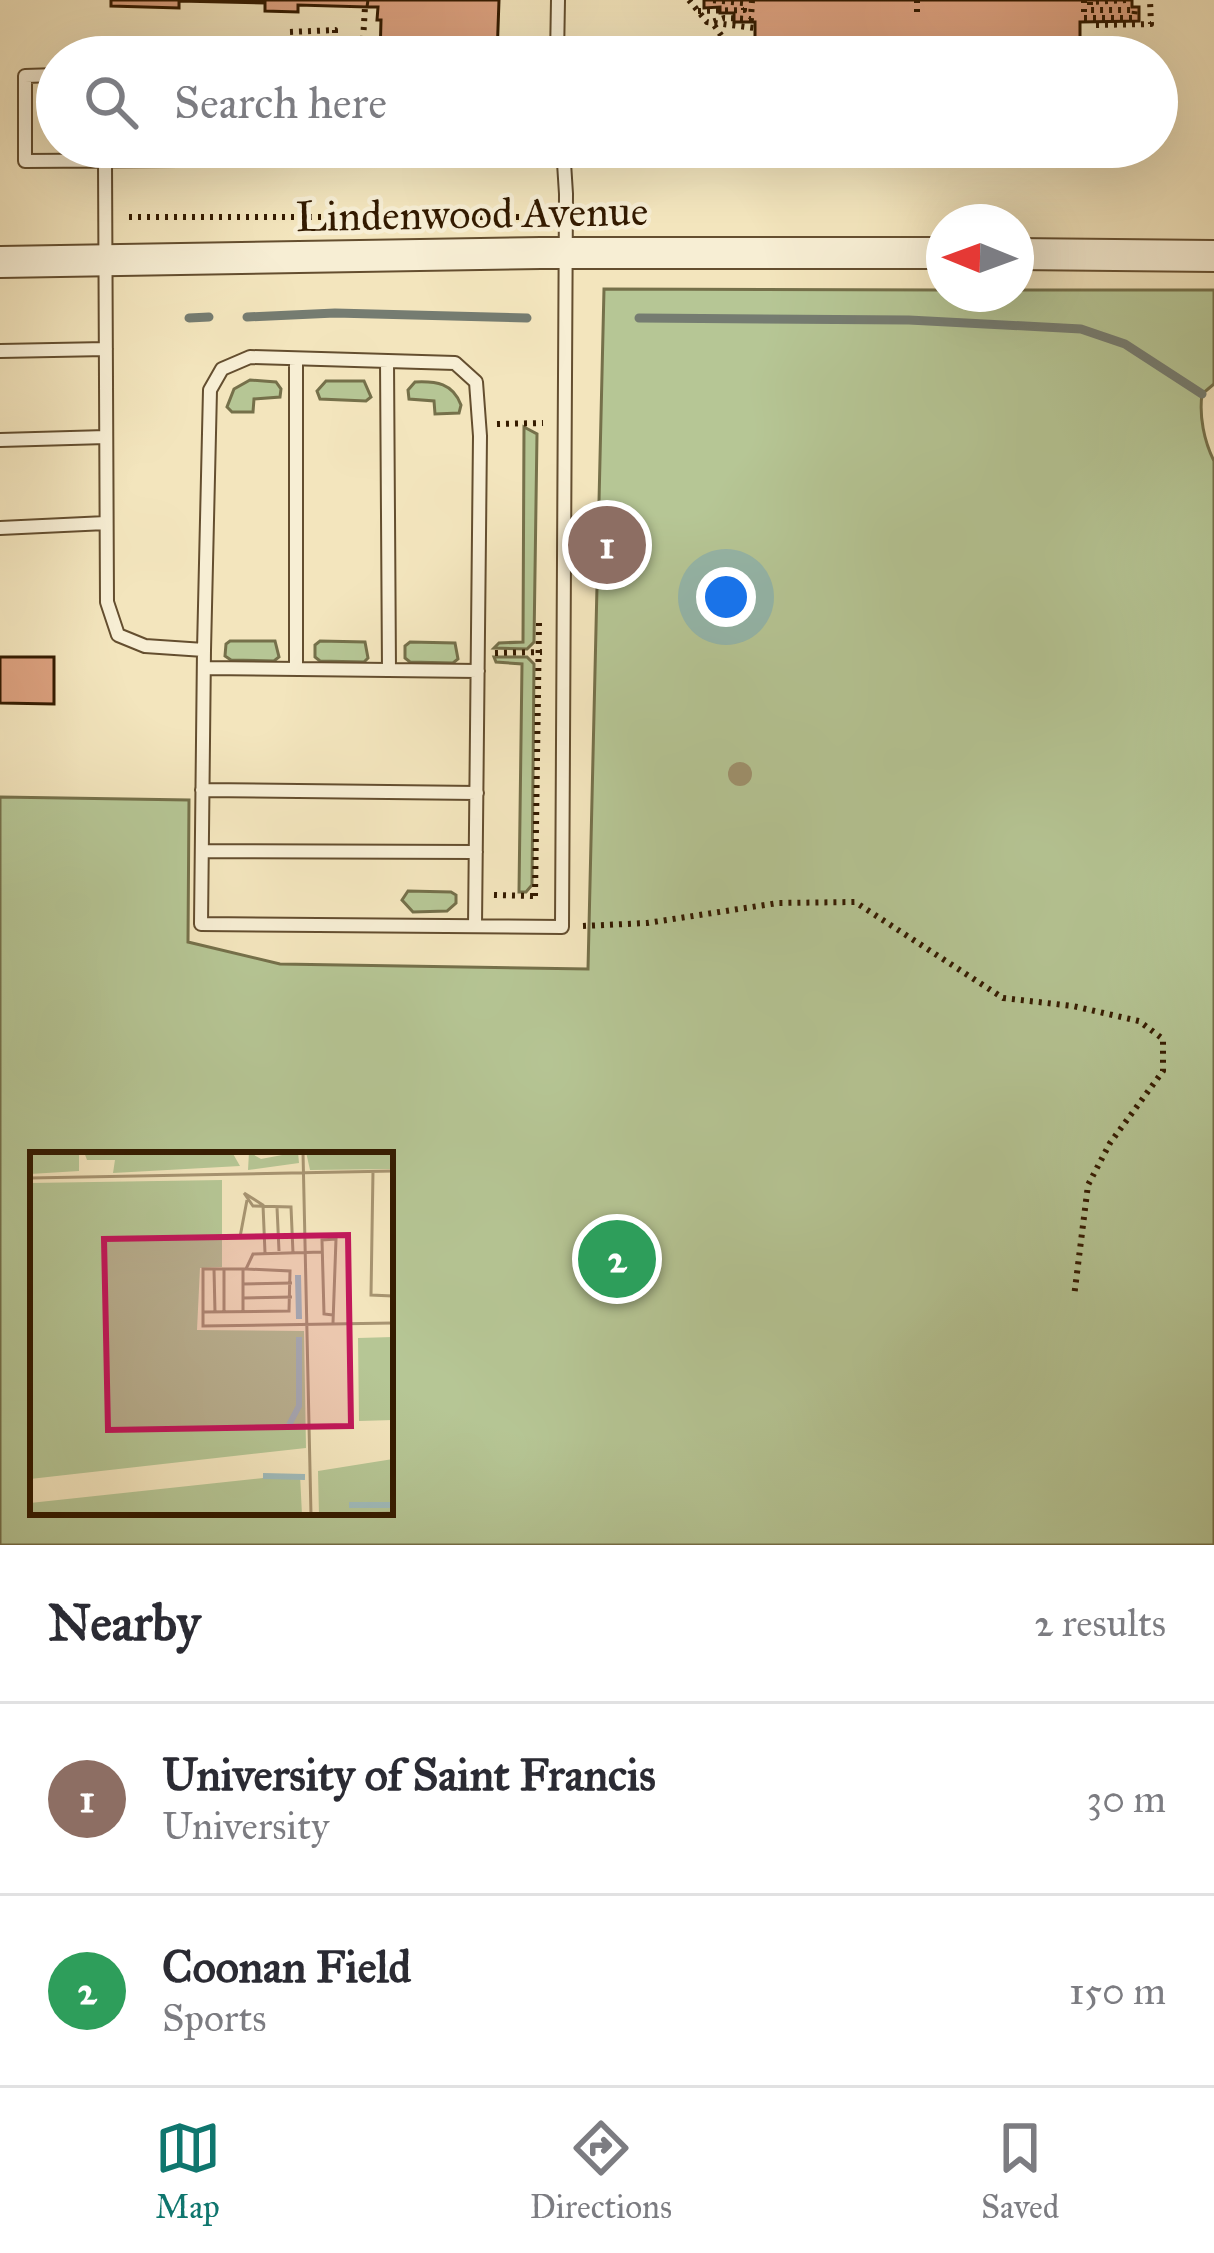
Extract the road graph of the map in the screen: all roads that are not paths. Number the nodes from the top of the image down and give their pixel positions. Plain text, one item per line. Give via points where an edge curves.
1 (558, 0) edge
2 (557, 36) edge
3 (36, 76) edge
4 (36, 161) edge
5 (104, 168) edge
6 (564, 168) edge
7 (566, 253) junction
8 (926, 253) edge
9 (1034, 254) edge
10 (1214, 256) edge
11 (105, 260) junction
12 (0, 262) edge
13 (106, 349) junction
14 (0, 351) edge
15 (296, 358) junction
16 (387, 361) junction
17 (106, 437) junction
18 (0, 440) edge
19 (106, 524) junction
20 (0, 528) edge
21 (204, 650) junction
22 (204, 668) junction
23 (296, 669) junction
24 (388, 670) junction
25 (478, 671) junction
26 (202, 790) junction
27 (477, 794) junction
28 (202, 851) junction
29 (476, 852) junction
30 (475, 926) junction

1 - 2 lane
3 - 4 lane via 25,76 25,161
5 - 11 lane
6 - 7 lane
7 - 8 street, Lindenwood Avenue
7 - 11 street, Lindenwood Avenue
7 - 30 lane via 562,927
9 - 10 street
11 - 12 street, Lindenwood Avenue
11 - 13 lane
13 - 14 lane
13 - 17 lane
15 - 16 lane
15 - 21 lane via 250,357 222,369 210,390
15 - 23 lane
16 - 24 lane
16 - 25 lane via 455,363 476,382
17 - 18 lane
17 - 19 lane
19 - 20 lane
19 - 21 lane via 107,602 118,635 145,646
21 - 22 lane
22 - 23 lane
22 - 26 lane
23 - 24 lane
24 - 25 lane
25 - 27 lane
26 - 27 lane
26 - 28 lane
27 - 29 lane
28 - 29 lane
28 - 30 lane via 201,924
29 - 30 lane

